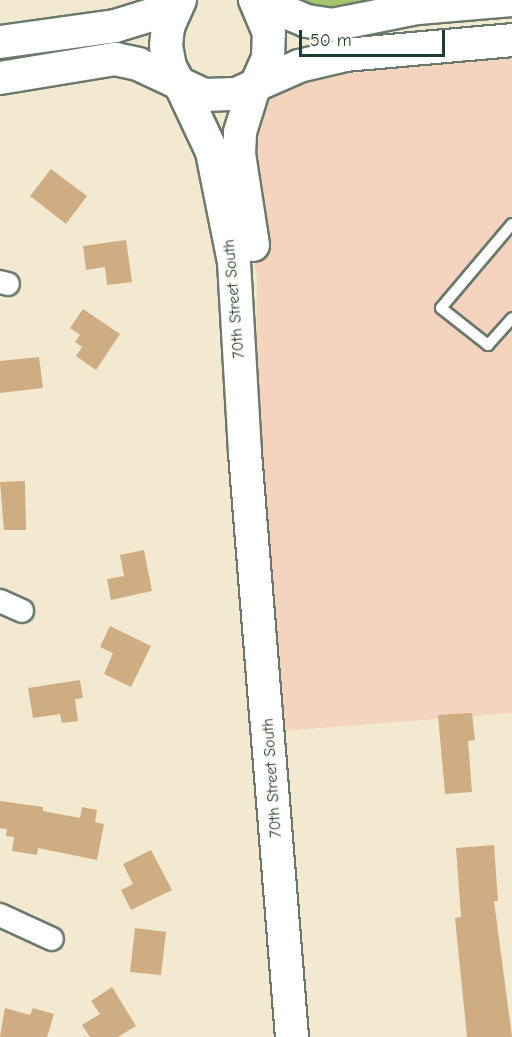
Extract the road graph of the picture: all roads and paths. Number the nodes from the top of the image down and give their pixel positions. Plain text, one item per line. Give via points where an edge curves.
1 (179, 0) edge
2 (256, 0) edge
3 (512, 0) edge
4 (512, 40) edge
5 (0, 42) edge
6 (0, 78) edge
7 (256, 85) junction
8 (181, 86) junction
9 (512, 224) edge
10 (512, 318) edge
11 (253, 520) junction
12 (0, 601) edge
13 (22, 611) dead end
14 (0, 915) edge
15 (52, 939) dead end
16 (292, 1037) edge

1 - 5 main road via 152,15 115,26
1 - 8 main road, 70th Street South via 166,46 170,67
2 - 3 main road via 307,21 332,25 418,8
2 - 7 main road, 70th Street South via 270,39 268,58
4 - 7 main road via 345,55 299,66
6 - 8 main road via 115,59 138,64
7 - 8 main road via 217,97
7 - 11 main road, 70th Street South via 240,132 239,154 257,279
8 - 11 main road, 70th Street South via 212,152 234,262 245,453
9 - 10 lane via 441,308 488,345
11 - 16 main road, 70th Street South
12 - 13 street
14 - 15 street

